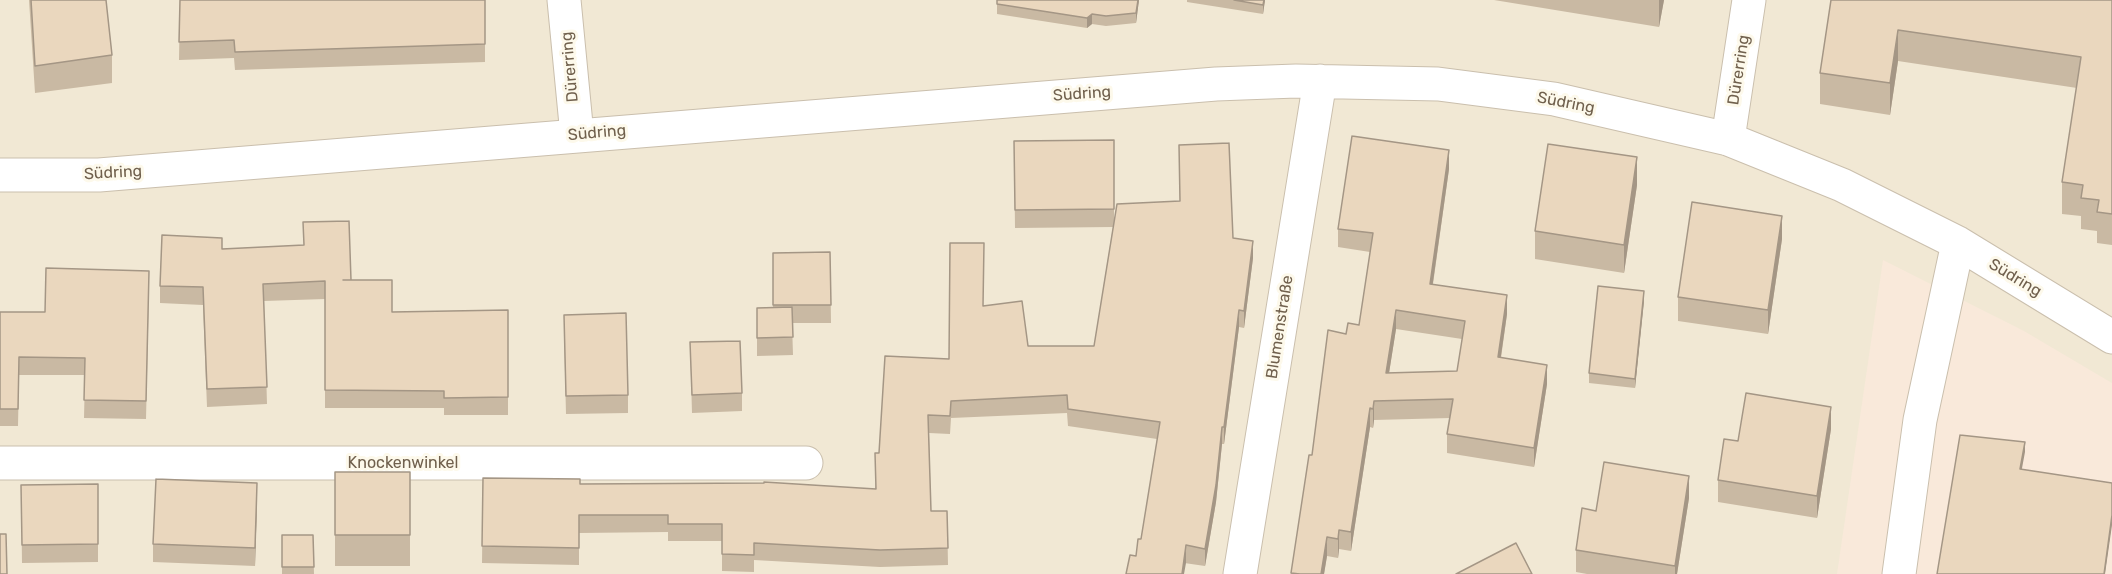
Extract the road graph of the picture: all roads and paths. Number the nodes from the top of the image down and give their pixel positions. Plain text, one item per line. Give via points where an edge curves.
1 (564, 0) edge
2 (1749, 0) edge
3 (1320, 81) junction
4 (577, 135) junction
5 (1728, 139) junction
6 (0, 175) edge
7 (1958, 243) junction
8 (2112, 337) edge
9 (806, 462) dead end
10 (0, 463) edge
11 (1240, 574) edge
12 (1899, 574) edge

1 - 4 street, Dürerring
2 - 5 street, Dürerring
3 - 4 street, Südring via 1216,84
3 - 5 street, Südring via 1438,84 1554,99
3 - 11 street, Blumenstraße
4 - 6 street, Südring via 99,175
5 - 7 street, Südring via 1842,185
7 - 8 street, Südring
7 - 12 street via 1920,420
9 - 10 street, Knockenwinkel

